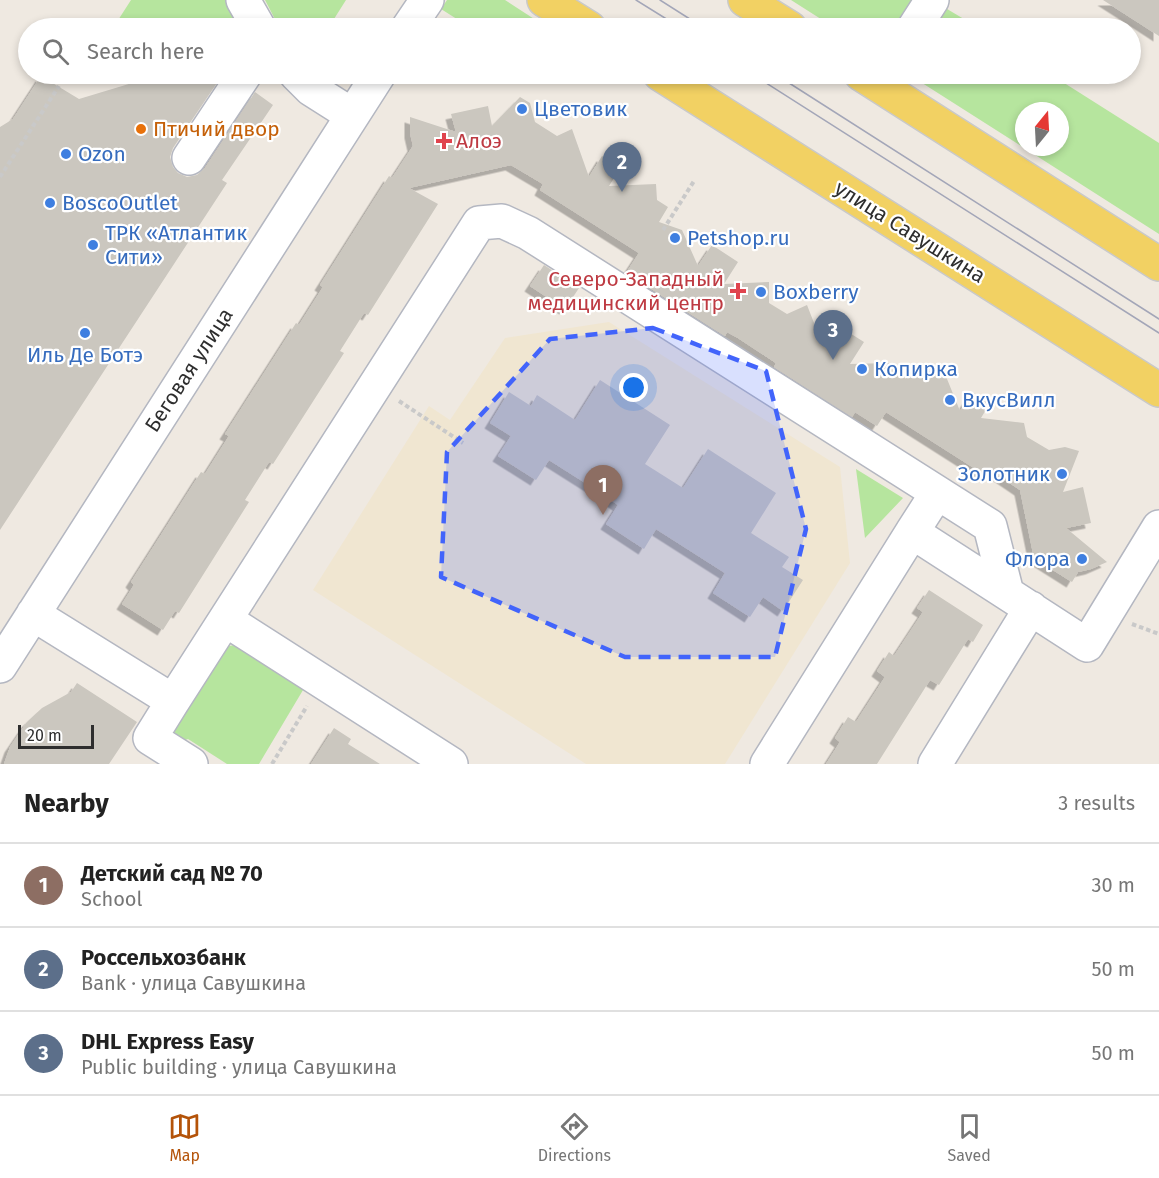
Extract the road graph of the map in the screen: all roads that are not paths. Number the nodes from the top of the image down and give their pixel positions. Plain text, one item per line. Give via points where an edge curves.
1 (243, 0) edge
2 (427, 0) edge
3 (544, 0) edge
4 (745, 0) edge
5 (932, 0) edge
6 (253, 18) edge
7 (415, 18) edge
8 (573, 18) edge
9 (774, 18) edge
10 (920, 18) edge
11 (238, 84) edge
12 (306, 84) edge
13 (372, 84) edge
14 (676, 84) edge
15 (886, 84) edge
16 (352, 115) junction
17 (189, 158) dead end
18 (1159, 264) edge
19 (1159, 390) edge
20 (937, 493) junction
21 (1159, 527) edge
22 (912, 532) junction
23 (1019, 601) junction
24 (33, 614) junction
25 (226, 620) junction
26 (0, 666) edge
27 (173, 701) junction
28 (191, 764) edge
29 (451, 764) edge
30 (767, 764) edge
31 (935, 764) edge

1 - 6 street
2 - 7 street
3 - 8 main road
4 - 9 main road
5 - 10 street
11 - 17 street
12 - 16 street
13 - 16 street, Беговая улица
14 - 19 main road, улица Савушкина
15 - 18 main road
16 - 24 street, Беговая улица
20 - 22 street
20 - 23 street via 990,526
20 - 25 street via 528,233 502,221 479,223
21 - 23 street via 1088,645
22 - 23 street
22 - 30 street
23 - 31 street
24 - 26 street, Беговая улица
24 - 27 street
25 - 27 street
25 - 29 street
27 - 28 street via 150,738

